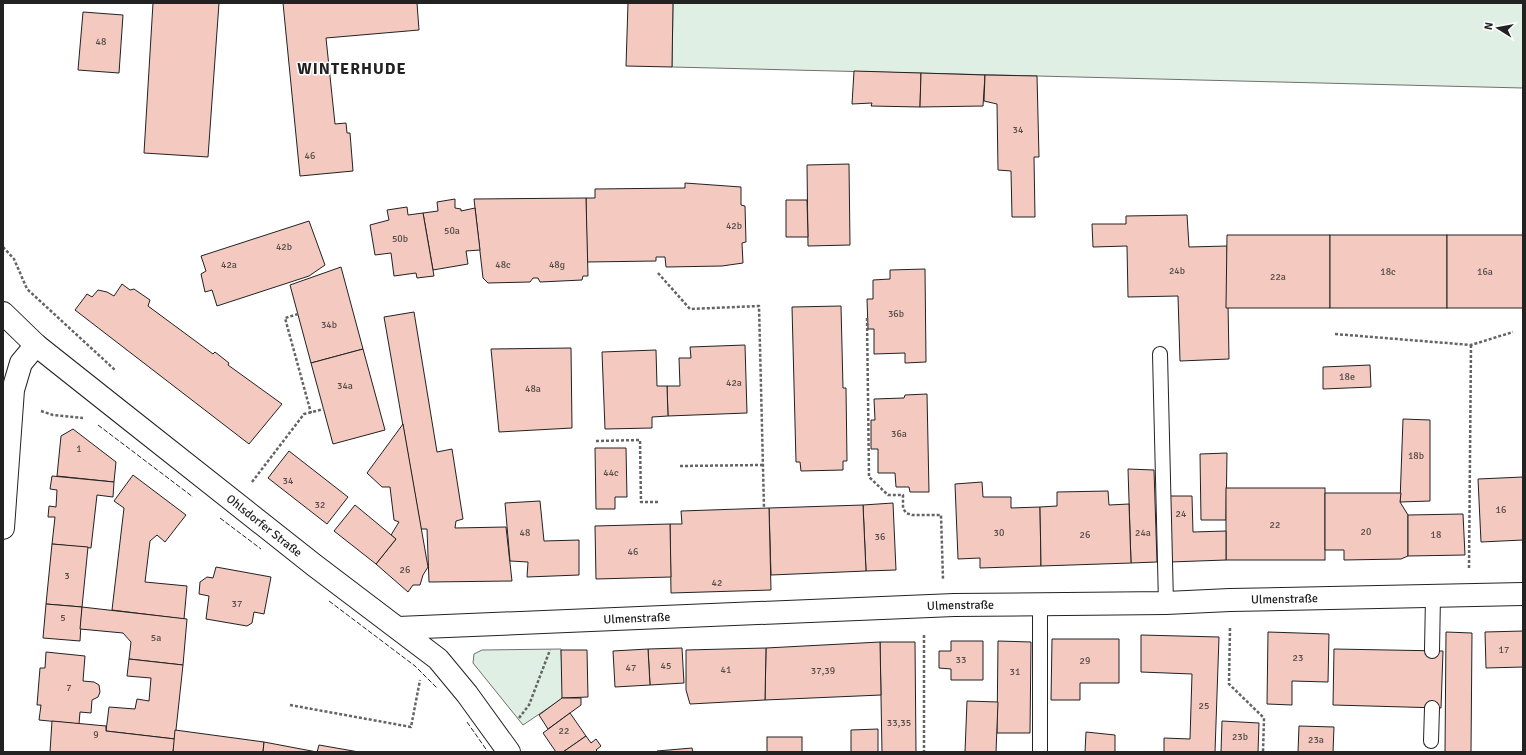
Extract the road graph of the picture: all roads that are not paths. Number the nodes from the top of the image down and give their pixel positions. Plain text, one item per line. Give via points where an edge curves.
1 (3, 313) edge
2 (36, 345) junction
3 (1160, 354) dead end
4 (3, 528) edge
5 (1523, 594) edge
6 (1433, 596) junction
7 (1040, 603) junction
8 (1166, 603) junction
9 (398, 628) junction
10 (1432, 651) dead end
11 (1432, 708) dead end
12 (1431, 741) dead end
13 (509, 752) edge
14 (1040, 752) edge

1 - 2 street, Ohlsdorfer Straße
2 - 4 street via 21,363 13,390
2 - 9 street, Ohlsdorfer Straße via 314,565
3 - 8 lane
5 - 6 street, Ulmenstraße
6 - 8 street, Ulmenstraße
6 - 10 lane
7 - 8 street, Ulmenstraße
7 - 9 street, Ulmenstraße
7 - 14 lane
9 - 13 street, Ohlsdorfer Straße via 438,659
11 - 12 lane

